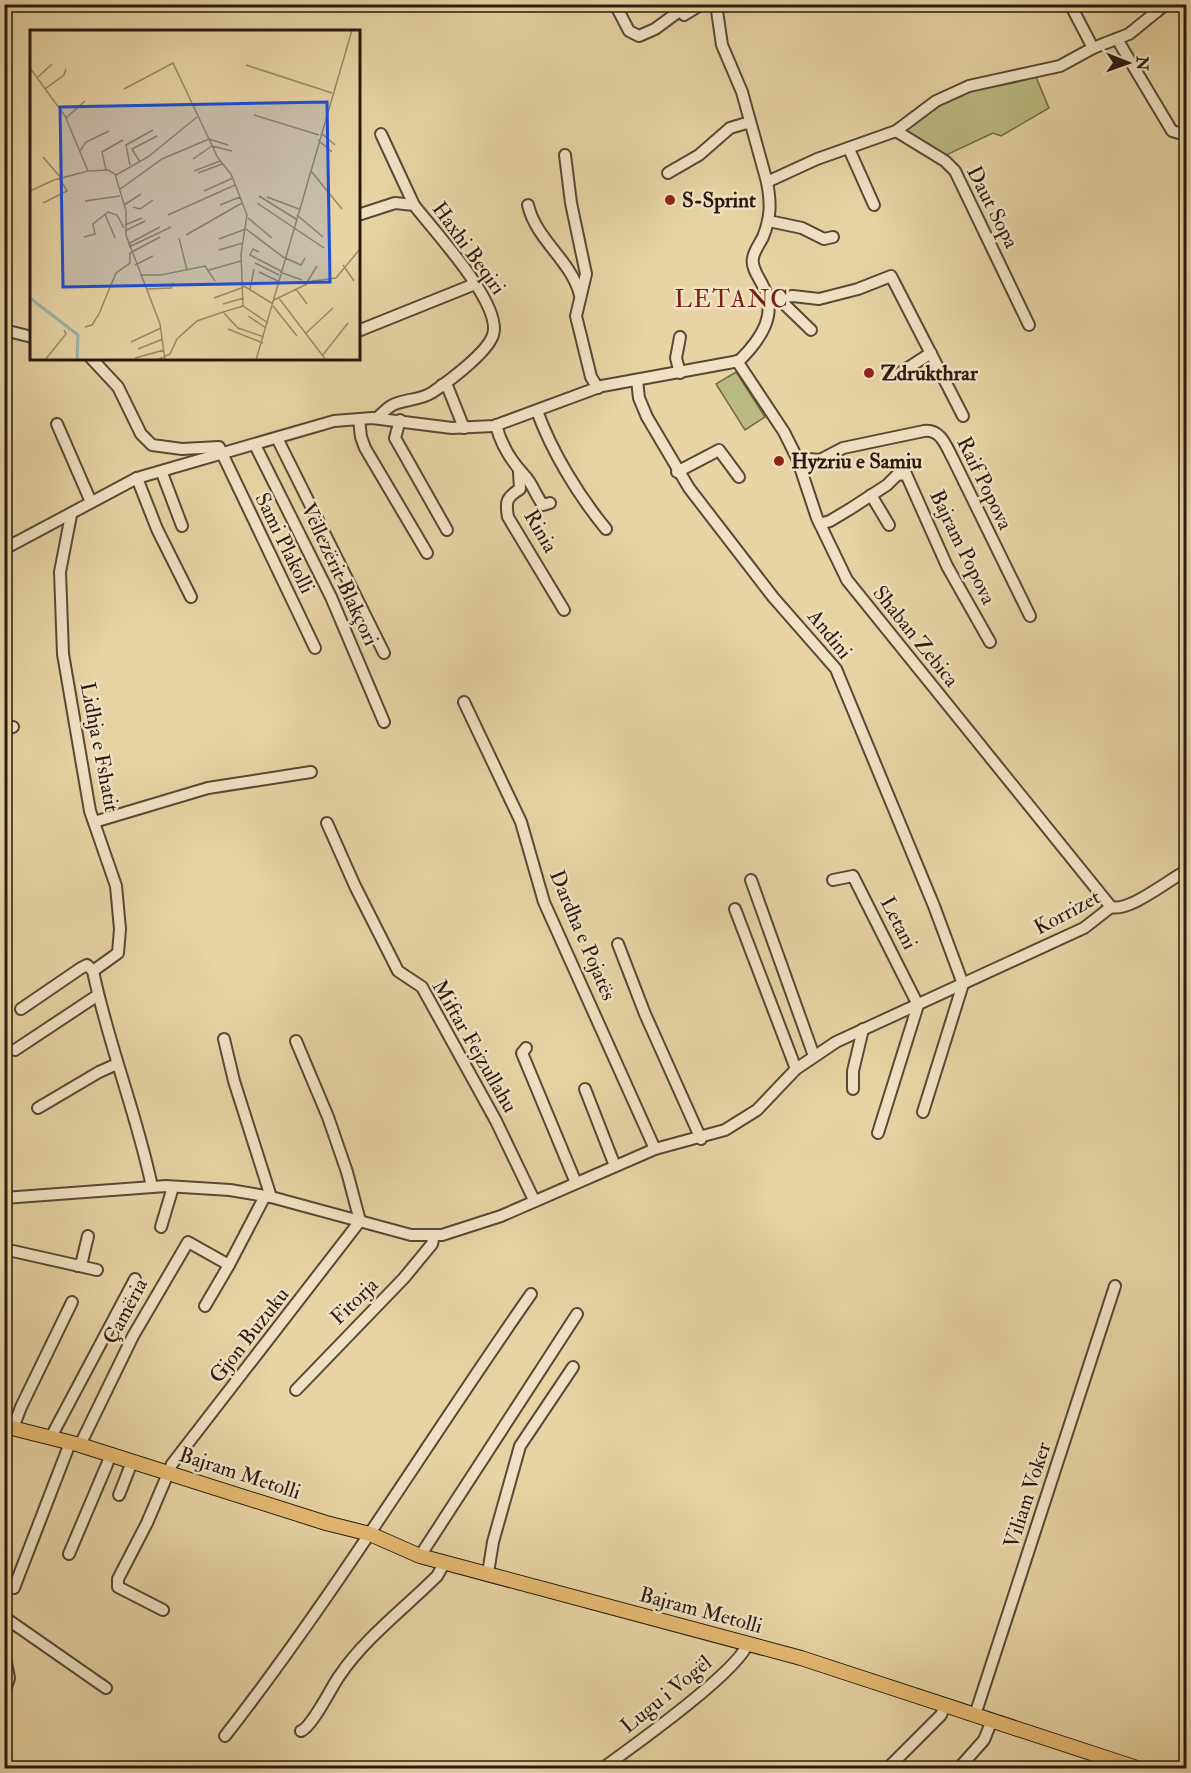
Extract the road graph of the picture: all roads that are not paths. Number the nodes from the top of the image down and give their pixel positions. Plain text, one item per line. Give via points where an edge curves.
1 (615, 4) edge
2 (689, 4) edge
3 (702, 4) edge
4 (1070, 4) edge
5 (1166, 4) edge
6 (720, 6) edge
7 (1117, 39) junction
8 (640, 42) dead end
9 (1093, 48) junction
10 (750, 122) junction
11 (896, 131) junction
12 (381, 134) dead end
13 (1186, 135) edge
14 (849, 149) junction
15 (565, 155) dead end
16 (668, 174) dead end
17 (767, 182) junction
18 (414, 205) junction
19 (528, 205) dead end
20 (874, 205) dead end
21 (360, 214) edge
22 (769, 221) junction
23 (833, 237) dead end
24 (475, 284) junction
25 (580, 295) junction
26 (773, 298) junction
27 (1029, 325) dead end
28 (4, 330) edge
29 (360, 330) edge
30 (811, 330) dead end
31 (30, 336) edge
32 (680, 337) dead end
33 (931, 353) junction
34 (93, 360) edge
35 (737, 361) junction
36 (680, 373) junction
37 (897, 375) dead end
38 (636, 380) junction
39 (442, 385) junction
40 (598, 388) junction
41 (537, 411) junction
42 (963, 416) dead end
43 (377, 418) junction
44 (359, 419) junction
45 (400, 420) junction
46 (57, 424) dead end
47 (496, 425) junction
48 (464, 428) junction
49 (277, 438) junction
50 (255, 445) junction
51 (222, 455) junction
52 (797, 458) junction
53 (519, 472) junction
54 (677, 472) junction
55 (162, 473) junction
56 (739, 477) dead end
57 (137, 478) junction
58 (871, 495) junction
59 (92, 502) junction
60 (550, 503) dead end
61 (71, 515) junction
62 (820, 524) junction
63 (889, 525) dead end
64 (182, 526) dead end
65 (606, 529) dead end
66 (447, 530) dead end
67 (4, 549) edge
68 (427, 553) dead end
69 (191, 597) dead end
70 (564, 610) dead end
71 (1030, 616) dead end
72 (990, 642) dead end
73 (315, 648) dead end
74 (384, 653) dead end
75 (464, 702) dead end
76 (384, 722) dead end
77 (311, 772) dead end
78 (94, 822) junction
79 (327, 823) dead end
80 (1186, 871) edge
81 (750, 880) dead end
82 (833, 880) dead end
83 (1111, 907) junction
84 (735, 909) dead end
85 (618, 944) dead end
86 (93, 971) junction
87 (963, 984) junction
88 (98, 995) junction
89 (918, 1005) junction
90 (21, 1009) dead end
91 (863, 1029) junction
92 (224, 1039) dead end
93 (296, 1041) dead end
94 (526, 1048) dead end
95 (15, 1050) dead end
96 (814, 1056) junction
97 (117, 1064) junction
98 (796, 1069) junction
99 (585, 1089) dead end
100 (853, 1089) dead end
101 (38, 1108) dead end
102 (923, 1112) dead end
103 (878, 1133) dead end
104 (702, 1139) junction
105 (655, 1149) junction
106 (615, 1166) junction
107 (576, 1183) junction
108 (152, 1187) junction
109 (173, 1187) junction
110 (268, 1196) junction
111 (4, 1198) edge
112 (534, 1200) junction
113 (360, 1221) junction
114 (161, 1227) dead end
115 (434, 1235) junction
116 (88, 1236) dead end
117 (4, 1249) edge
118 (230, 1265) junction
119 (78, 1266) junction
120 (97, 1270) dead end
121 (135, 1279) dead end
122 (1115, 1286) dead end
123 (531, 1294) dead end
124 (72, 1302) dead end
125 (205, 1306) dead end
126 (577, 1314) dead end
127 (573, 1367) dead end
128 (296, 1390) dead end
129 (9, 1427) edge
130 (51, 1437) junction
131 (75, 1444) junction
132 (109, 1454) junction
133 (132, 1462) junction
134 (169, 1472) junction
135 (119, 1495) dead end
136 (370, 1534) junction
137 (69, 1554) dead end
138 (420, 1556) junction
139 (445, 1562) junction
140 (488, 1573) junction
141 (14, 1588) dead end
142 (163, 1610) dead end
143 (4, 1617) edge
144 (748, 1643) junction
145 (4, 1652) edge
146 (106, 1688) dead end
147 (4, 1694) edge
148 (945, 1705) junction
149 (975, 1715) junction
150 (992, 1720) junction
151 (302, 1731) dead end
152 (225, 1736) dead end
153 (4, 1763) edge
154 (6, 1768) edge
155 (603, 1768) edge
156 (888, 1768) edge
157 (959, 1768) edge
158 (1137, 1768) edge

1 - 2 street via 629,31 639,36
3 - 8 street
4 - 9 street
5 - 7 street via 1130,34
6 - 10 street via 722,45
7 - 9 street
7 - 13 street via 1172,131
9 - 11 street via 1060,66 969,86 936,102
10 - 16 street via 730,128 699,155
10 - 17 street
11 - 14 street
11 - 27 street, Daut Sopa via 955,171
12 - 18 street
14 - 17 street
14 - 20 street
15 - 25 street via 586,274
17 - 22 street via 771,201
18 - 21 street, Haxhi Beqiri via 395,203
18 - 24 street, Haxhi Beqiri
19 - 25 street via 534,223 573,275
22 - 23 street via 802,228 824,239
22 - 26 street via 753,258 754,270
24 - 29 street
24 - 39 street, Haxhi Beqiri via 490,309 494,333 486,346
25 - 40 street via 576,316 591,377
26 - 30 street
26 - 33 street via 819,299 891,276
26 - 35 street via 767,324
28 - 31 street
32 - 36 street via 676,358
33 - 37 street
33 - 42 street
34 - 51 street via 118,387 141,434 152,445 182,449 219,447
35 - 36 street
35 - 52 street, Shaban Zebica
36 - 38 street
38 - 40 street
38 - 54 street, Andini via 647,417
39 - 43 street, Haxhi Beqiri via 424,398 392,404
39 - 48 street via 448,388
40 - 41 street
41 - 47 street
41 - 65 street via 544,430
43 - 44 street
43 - 45 street
44 - 49 street via 334,421
44 - 68 street via 365,448
45 - 48 street
45 - 66 street via 395,438
46 - 59 street
47 - 48 street
47 - 53 street, Rinia via 500,440
49 - 50 street
49 - 74 street
50 - 51 street
50 - 76 street, Vëllezërit Blakçori via 331,597
51 - 55 street
51 - 73 street, Sami Plakolli
52 - 62 street, Shaban Zebica
52 - 71 street, Raif Popova via 820,460 843,448 924,431 941,436
53 - 60 street, Rinia via 543,505
53 - 70 street, Rinia via 520,489 508,496 506,503 508,517
54 - 56 street via 719,450
54 - 87 street, Andini via 740,556 836,669
55 - 57 street
55 - 64 street
57 - 59 street
57 - 69 street
58 - 62 street, Bajram Popova via 841,516
58 - 63 street
58 - 72 street, Bajram Popova via 897,475 906,474 947,566
59 - 61 street
61 - 67 street
61 - 78 street, Lidhja e Fshatit via 60,572 59,607 63,654
62 - 83 street, Shaban Zebica via 834,558 858,596
75 - 105 street, Dardha e Pojatës via 521,822 544,902
77 - 78 street via 208,788
78 - 86 street, Lidhja e Fshatit via 116,886 120,929 118,953
79 - 112 street, Miftar Fejzullahu via 398,971 422,987 496,1121
80 - 83 street, Korrizet via 1132,903 1119,909
81 - 96 street
82 - 89 street, Letani via 852,876
83 - 87 street, Korrizet via 1084,928
84 - 98 street
85 - 104 street via 660,1051
86 - 88 street
86 - 90 street, Lidhja e Fshatit via 87,966 81,968
87 - 89 street, Korrizet
87 - 102 street
88 - 95 street
88 - 97 street
89 - 91 street, Korrizet
89 - 103 street
91 - 96 street, Korrizet
91 - 100 street
92 - 110 street
93 - 113 street via 341,1154
94 - 107 street via 522,1053
96 - 98 street, Korrizet
97 - 101 street
97 - 108 street via 143,1144
98 - 104 street, Korrizet via 752,1114
99 - 106 street
104 - 105 street, Korrizet
105 - 106 street
106 - 107 street
107 - 112 street
108 - 109 street
108 - 111 street
109 - 110 street
109 - 114 street
110 - 113 street
110 - 118 street
112 - 115 street via 472,1226
113 - 115 street via 411,1235
113 - 134 street, Gjon Buzuku
115 - 128 street, Fitorja via 432,1244 404,1278
116 - 119 street
117 - 119 street
118 - 125 street
118 - 131 street, Çamëria via 188,1242 184,1244
119 - 120 street
121 - 130 street
122 - 149 street, Viliam Voker
123 - 136 street
124 - 129 street, Bajram Metolli
126 - 138 street
127 - 140 street via 520,1446
129 - 130 main road, Bajram Metolli
130 - 131 main road, Bajram Metolli
131 - 132 main road, Bajram Metolli
131 - 141 street
132 - 133 main road, Bajram Metolli
132 - 137 street
133 - 134 main road, Bajram Metolli
133 - 135 street
134 - 136 main road, Bajram Metolli
134 - 142 street, Gjon Buzuku via 118,1579 118,1587
136 - 138 main road, Bajram Metolli
136 - 152 street via 315,1616
138 - 139 main road, Bajram Metolli
139 - 140 main road, Bajram Metolli
139 - 151 street via 437,1576 352,1659 310,1725
140 - 144 main road, Bajram Metolli
143 - 146 street
144 - 148 main road, Bajram Metolli
144 - 155 street, Lugu i Vogël via 739,1660
145 - 147 street via 9,1678
148 - 149 main road, Bajram Metolli
148 - 156 street via 940,1715
149 - 150 main road, Bajram Metolli
150 - 157 street via 984,1740
150 - 158 main road, Bajram Metolli
153 - 154 street

